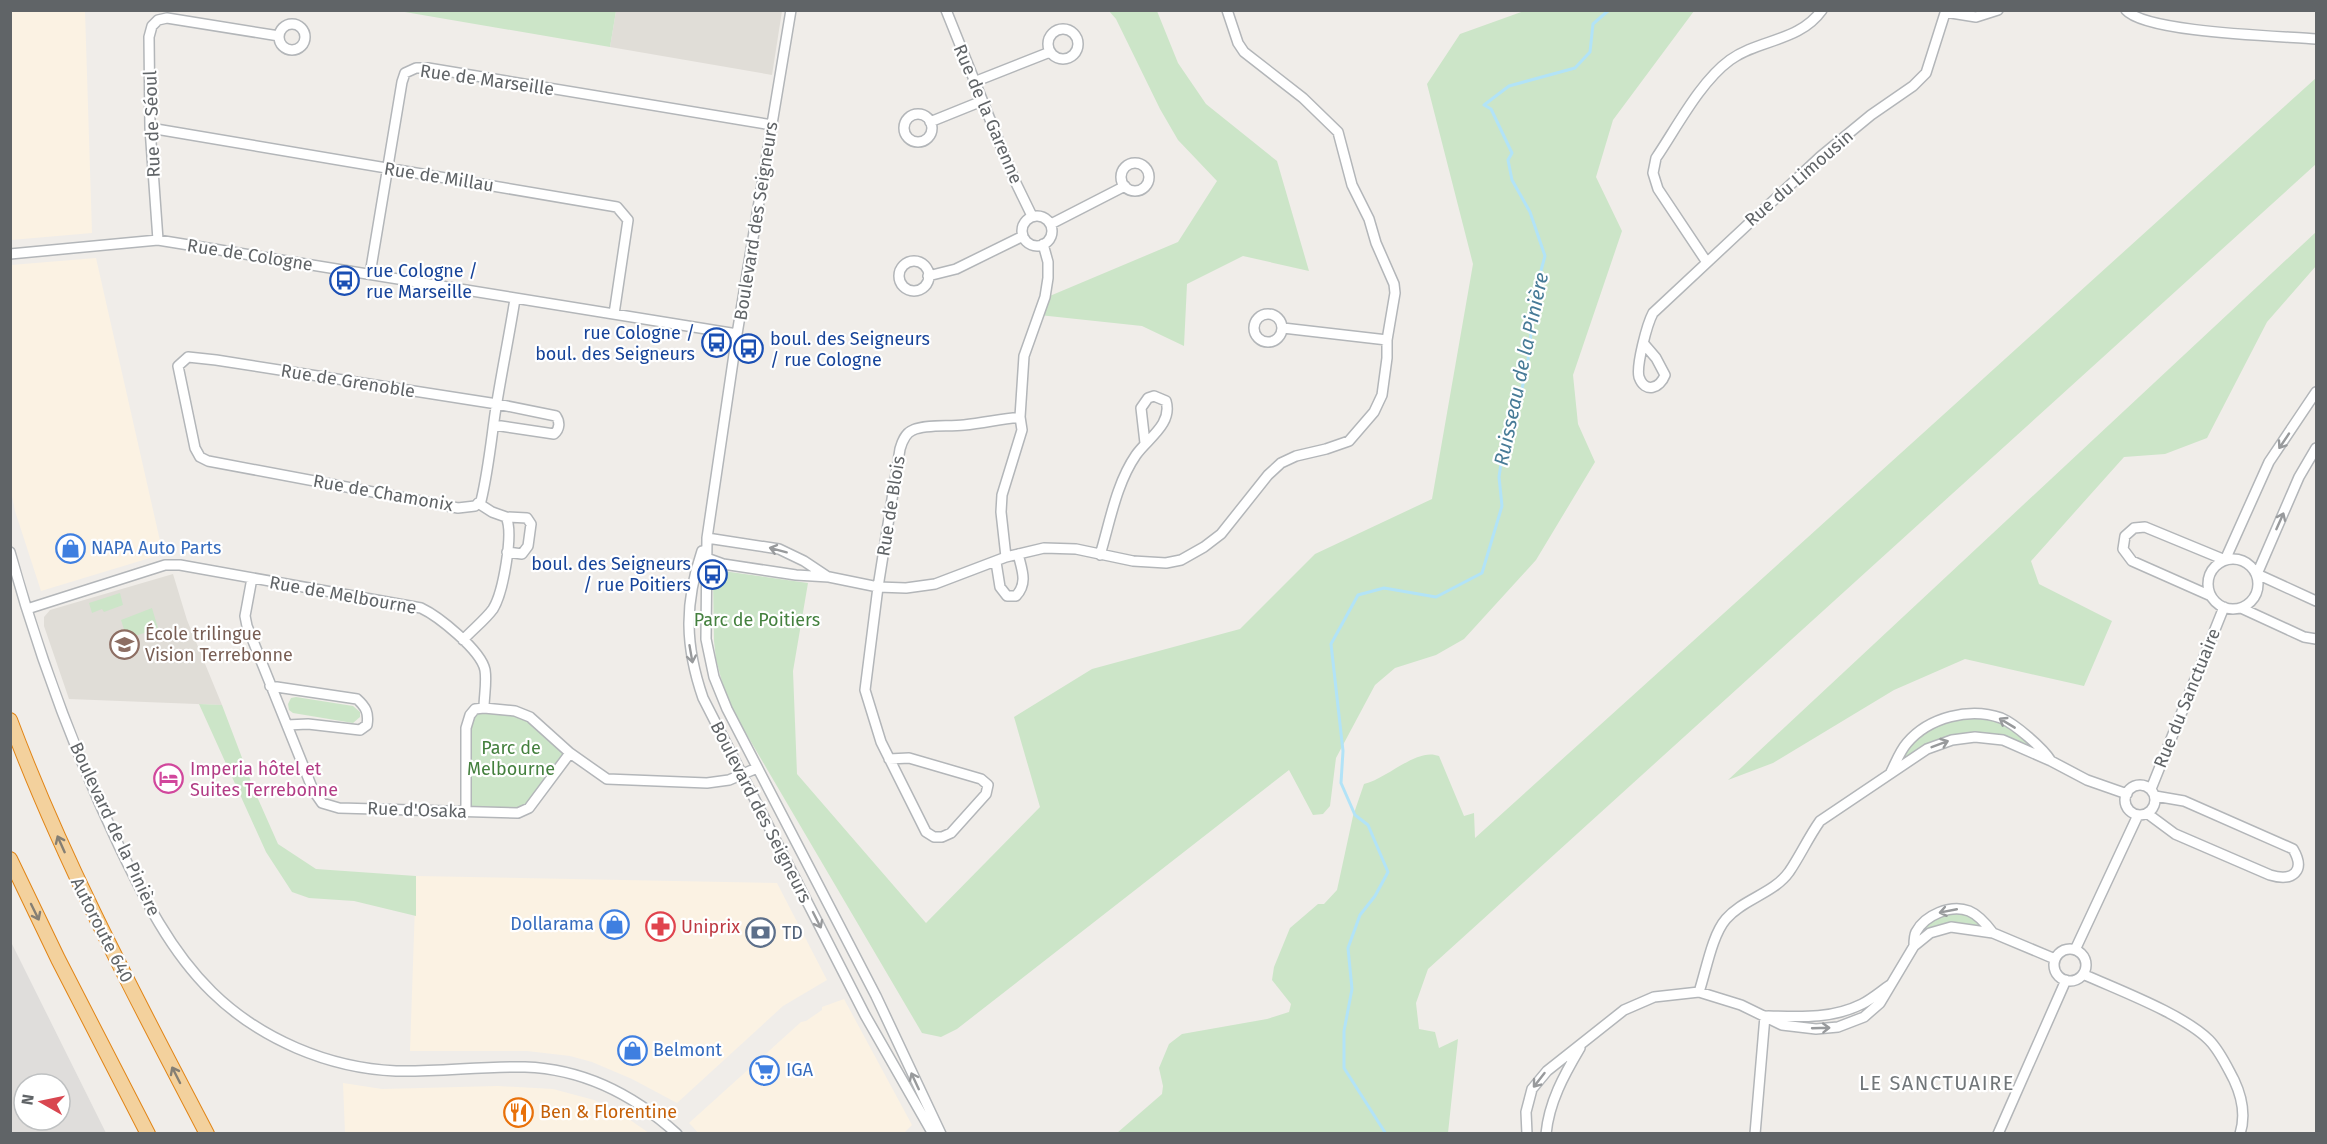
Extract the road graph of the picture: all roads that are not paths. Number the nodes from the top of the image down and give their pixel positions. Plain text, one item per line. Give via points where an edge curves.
1 (791, 10) edge
2 (946, 10) edge
3 (1227, 10) edge
4 (1822, 10) edge
5 (1998, 10) edge
6 (2126, 10) edge
7 (1946, 11) edge
8 (279, 36) dead end
9 (2316, 39) edge
10 (1050, 52) dead end
11 (974, 82) junction
12 (982, 101) junction
13 (930, 122) dead end
14 (772, 125) junction
15 (150, 128) junction
16 (387, 168) junction
17 (1125, 186) dead end
18 (1032, 216) junction
19 (1051, 224) junction
20 (1023, 236) junction
21 (158, 240) junction
22 (1043, 244) junction
23 (10, 254) edge
24 (1706, 261) junction
25 (370, 274) junction
26 (928, 276) dead end
27 (515, 299) junction
28 (614, 314) junction
29 (1283, 328) dead end
30 (737, 334) junction
31 (1387, 340) junction
32 (1644, 344) dead end
33 (199, 357) joint
34 (2316, 392) edge
35 (497, 404) junction
36 (1020, 417) junction
37 (494, 425) junction
38 (1145, 443) junction
39 (2316, 448) edge
40 (478, 503) junction
41 (506, 517) junction
42 (707, 538) junction
43 (10, 552) edge
44 (507, 552) junction
45 (1018, 554) junction
46 (1100, 555) junction
47 (704, 557) junction
48 (1006, 557) junction
49 (2225, 560) junction
50 (996, 562) junction
51 (2256, 574) junction
52 (829, 577) junction
53 (252, 578) junction
54 (878, 587) junction
55 (2211, 596) junction
56 (2316, 601) edge
57 (2224, 607) junction
58 (2241, 608) junction
59 (27, 609) junction
60 (463, 639) junction
61 (2316, 639) edge
62 (270, 686) junction
63 (484, 708) junction
64 (10, 720) edge
65 (286, 725) junction
66 (570, 753) junction
67 (889, 759) junction
68 (2051, 761) junction
69 (757, 768) junction
70 (1889, 774) junction
71 (741, 775) junction
72 (2153, 793) junction
73 (2127, 794) junction
74 (466, 811) junction
75 (2143, 815) junction
76 (10, 859) edge
77 (1993, 933) junction
78 (1914, 946) junction
79 (2075, 950) junction
80 (2055, 959) junction
81 (2083, 974) junction
82 (2066, 980) junction
83 (1893, 982) junction
84 (1699, 992) junction
85 (1765, 1016) junction
86 (1582, 1043) junction
87 (148, 1134) edge
88 (207, 1134) edge
89 (677, 1134) edge
90 (933, 1134) edge
91 (941, 1134) edge
92 (1527, 1134) edge
93 (1546, 1134) edge
94 (1755, 1134) edge
95 (1998, 1134) edge
96 (2240, 1134) edge

1 - 14 street, Boulevard des Seigneurs
2 - 11 street, Rue de la Garenne
3 - 31 street via 1244,52 1303,98 1338,132 1352,185 1394,284
4 - 24 street via 1801,31 1733,58 1714,72 1656,158 1653,174 1658,189
5 - 7 street via 1976,17
6 - 9 street via 2159,24
7 - 24 street, Rue du Limousin via 1926,73 1820,157
8 - 15 street, Rue de Séoul via 167,18 158,20 149,37
10 - 11 street
11 - 12 street, Rue de la Garenne
12 - 13 street
12 - 18 street, Rue de la Garenne
14 - 16 street, Rue de Marseille via 416,69 405,73 402,82
14 - 30 street, Boulevard des Seigneurs
15 - 16 street, Rue de Millau
15 - 21 street, Rue de Séoul
16 - 25 street, Rue de Marseille
16 - 28 street, Rue de Millau via 617,207 628,219
17 - 19 street
18 - 19 street via 1045,218
18 - 20 street via 1024,222
19 - 22 street via 1052,234
20 - 22 street via 1033,245
20 - 26 street via 956,270
21 - 23 street, Rue de Cologne
21 - 25 street, Rue de Cologne
22 - 36 street via 1048,278 1024,356
24 - 32 street, Rue du Limousin via 1653,313
25 - 27 street, Rue de Cologne
27 - 28 street, Rue de Cologne
27 - 35 street, Rue de Chamonix
28 - 30 street, Rue de Cologne
29 - 31 street
30 - 42 street, Boulevard des Seigneurs
31 - 46 street via 1378,405 1349,441 1281,463 1221,534 1181,560 1150,564
33 - 35 street, Rue de Grenoble
33 - 40 street, Rue de Chamonix via 185,359 178,371 200,457 458,508
34 -> 49 street via 2270,462
35 - 37 street, Rue de Chamonix
35 - 37 street, Rue de Grenoble via 556,416 559,425 554,434
36 - 48 street via 1022,430 1000,512
36 - 54 street, Rue de Blois via 920,428 903,439
37 - 40 street, Rue de Chamonix
38 - 38 street via 1158,432 1167,416 1166,401 1154,396 1143,402 1141,408
38 - 46 street via 1126,471
51 -> 39 street
40 - 41 street
41 - 44 street via 510,524
41 - 44 street via 527,518 531,524 528,546 522,554
42 - 47 street, Boulevard des Seigneurs
52 -> 42 street via 779,549
43 - 59 street, Boulevard de la Pinière
44 - 60 street via 493,609
45 - 46 street via 1060,548
45 - 48 street
45 - 50 street via 1024,580 1017,596 1007,596 1000,587
47 - 52 street via 796,575
47 - 69 street, Boulevard des Seigneurs via 709,658 724,703
47 -> 71 street, Boulevard des Seigneurs via 691,587 688,607 692,658 706,705
48 - 50 street
49 - 51 street via 2247,563
49 - 55 street via 2209,579
49 - 55 street via 2145,527 2134,528 2125,536 2123,549 2132,561
50 - 54 street via 935,584
51 - 56 street
51 - 58 street via 2254,598
52 - 54 street
53 - 59 street, Rue de Melbourne via 165,565
53 - 60 street, Rue de Melbourne via 421,608 436,615
53 - 62 street, Rue d'Osaka via 245,616
54 - 67 street, Rue de Blois via 865,690 875,728
55 - 57 street
57 - 58 street
57 - 72 street, Rue du Sanctuaire
58 - 61 street
59 - 89 street, Boulevard de la Pinière via 90,783 132,872 180,955 228,1006 283,1042 351,1065 403,1071 522,1067 578,1075 627,1096
60 - 63 street, Rue de Melbourne via 484,668
62 - 65 street, Rue d'Osaka
62 - 65 street via 357,699 368,715 367,725 360,730
63 - 66 street via 515,711 530,717
63 - 74 street via 475,709 466,728
88 -> 64 highway, Autoroute 640 via 78,882
65 - 74 street, Rue d'Osaka via 313,790 328,807
66 - 71 street via 607,779 707,783
66 - 74 street, Rue d'Osaka via 529,808 518,813
67 - 67 street, Rue de Blois via 909,758 981,779 988,785 986,794 951,832 934,837 926,832
70 -> 68 street via 1927,749 1975,737 2003,740
68 -> 70 street via 2043,748 2002,719 1974,713 1930,723 1907,743
68 - 73 street via 2087,780
69 - 71 street
91 -> 69 street, Boulevard des Seigneurs
70 - 84 street via 1820,821 1789,872 1726,918
71 -> 90 street, Boulevard des Seigneurs via 865,1015
72 - 73 street via 2137,786
72 - 75 street via 2155,806
72 - 75 street via 2184,801 2293,849 2299,860 2298,869 2283,879 2270,875 2175,834
73 - 75 street via 2127,808
75 - 79 street
76 -> 87 highway
77 - 78 street via 1951,927 1930,933
77 -> 78 street via 1969,911 1946,910 1923,922 1915,933
77 - 80 street
78 - 83 street
79 - 80 street via 2066,950
79 - 81 street via 2085,960
80 - 82 street via 2057,974
81 - 82 street
81 - 96 street via 2189,1024 2211,1041 2240,1093
82 - 95 street
83 - 85 street via 1863,1004 1837,1013 1817,1017
85 -> 83 street via 1791,1027 1838,1027 1864,1017 1880,1003
84 - 85 street
84 - 86 street via 1654,997 1624,1010
85 - 94 street
86 -> 92 street via 1547,1071 1532,1089 1526,1112
86 - 93 street via 1560,1082

